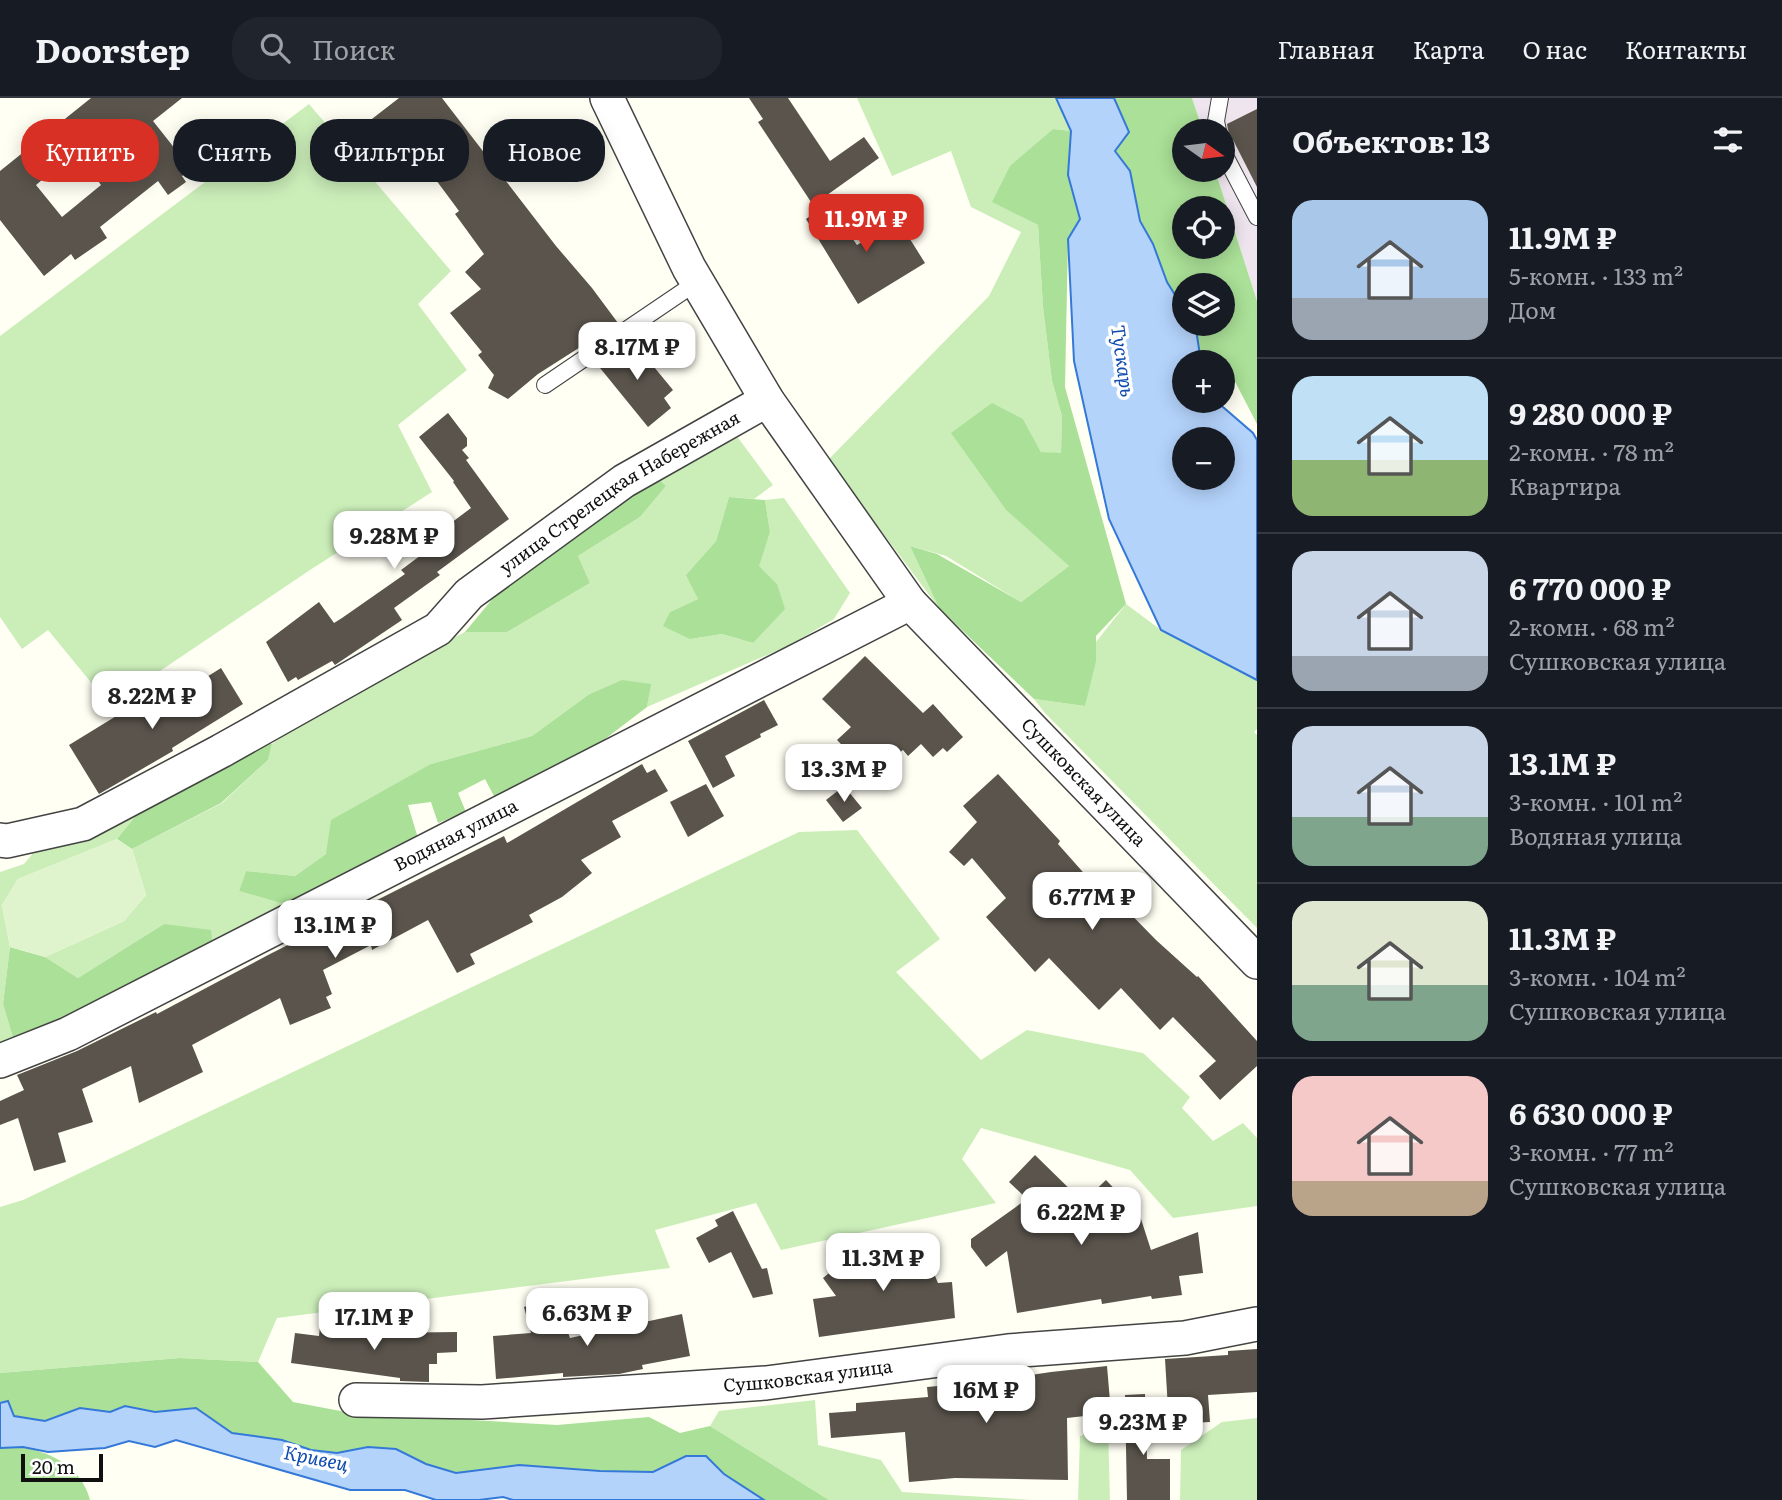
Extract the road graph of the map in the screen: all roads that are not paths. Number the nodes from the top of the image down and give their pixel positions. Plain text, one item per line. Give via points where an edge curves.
1 (607, 98) edge
2 (1220, 98) edge
3 (1216, 119) edge
4 (1236, 177) edge
5 (1257, 217) edge
6 (698, 282) junction
7 (545, 385) dead end
8 (767, 400) junction
9 (910, 603) junction
10 (0, 840) edge
11 (1257, 962) edge
12 (0, 1061) edge
13 (1257, 1324) edge
14 (356, 1400) dead end

1 - 6 street
2 - 3 lane
4 - 5 lane
6 - 7 lane
6 - 8 street
8 - 9 street
8 - 10 street, улица Стрелецкая Набережная via 624,481 469,594 438,629 83,824
9 - 11 street, Сушковская улица
9 - 12 street, Водяная улица via 68,1034
13 - 14 street, Сушковская улица via 1185,1338 1008,1351 766,1383 482,1402

